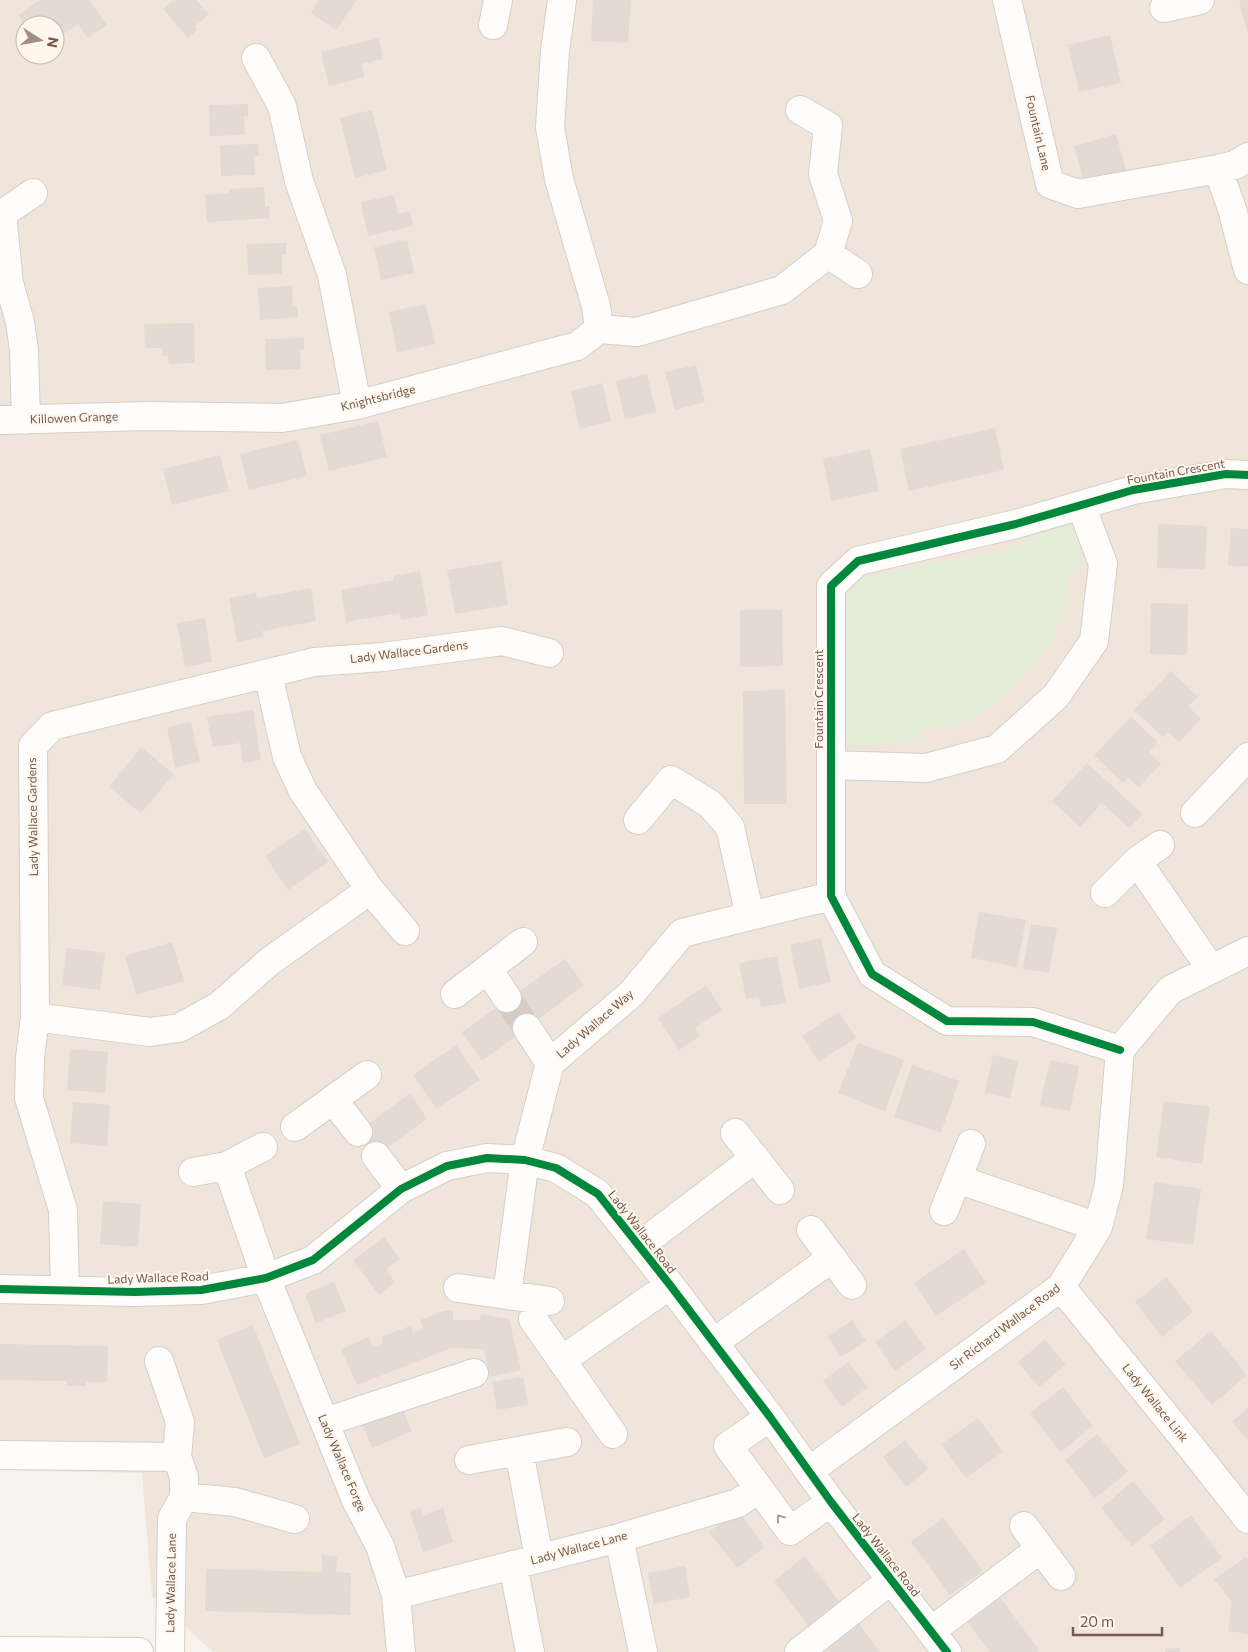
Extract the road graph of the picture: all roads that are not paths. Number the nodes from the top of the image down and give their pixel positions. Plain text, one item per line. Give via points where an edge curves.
1 (562, 0) edge
2 (1008, 0) edge
3 (1200, 0) edge
4 (1164, 8) dead end
5 (256, 58) dead end
6 (800, 110) dead end
7 (1248, 157) edge
8 (1218, 168) junction
9 (33, 193) dead end
10 (1, 214) edge
11 (828, 254) junction
12 (1248, 270) edge
13 (858, 274) dead end
14 (599, 329) junction
15 (357, 405) junction
16 (147, 416) joint
17 (13, 420) edge
18 (1248, 475) edge
19 (1081, 505) junction
20 (549, 654) dead end
21 (268, 674) junction
22 (1248, 757) edge
23 (830, 764) junction
24 (1194, 813) dead end
25 (638, 820) dead end
26 (1160, 845) dead end
27 (1138, 861) junction
28 (370, 890) junction
29 (1105, 893) dead end
30 (831, 896) junction
31 (750, 916) junction
32 (405, 931) dead end
33 (523, 942) dead end
34 (1248, 951) edge
35 (488, 969) junction
36 (1211, 969) junction
37 (455, 994) dead end
38 (507, 998) tunnel mouth
39 (35, 1017) junction
40 (527, 1028) tunnel mouth
41 (1120, 1050) junction
42 (550, 1063) junction
43 (366, 1076) dead end
44 (333, 1100) junction
45 (295, 1127) dead end
46 (358, 1132) dead end
47 (735, 1133) dead end
48 (970, 1144) dead end
49 (263, 1147) dead end
50 (376, 1156) dead end
51 (755, 1158) junction
52 (525, 1160) junction
53 (228, 1166) junction
54 (193, 1172) dead end
55 (957, 1178) junction
56 (401, 1190) junction
57 (780, 1190) dead end
58 (944, 1211) dead end
59 (1098, 1227) junction
60 (811, 1230) dead end
61 (639, 1246) junction
62 (832, 1258) junction
63 (266, 1278) junction
64 (670, 1285) junction
65 (852, 1285) dead end
66 (1061, 1287) junction
67 (458, 1288) dead end
68 (0, 1289) edge
69 (65, 1290) junction
70 (507, 1295) junction
71 (712, 1343) junction
72 (562, 1360) junction
73 (158, 1361) dead end
74 (474, 1373) dead end
75 (770, 1418) junction
76 (325, 1422) junction
77 (613, 1434) dead end
78 (567, 1442) dead end
79 (519, 1451) junction
80 (0, 1454) edge
81 (178, 1457) junction
82 (469, 1460) dead end
83 (809, 1472) junction
84 (758, 1489) junction
85 (184, 1497) junction
86 (831, 1502) junction
87 (295, 1519) dead end
88 (1248, 1520) edge
89 (1024, 1526) dead end
90 (619, 1538) junction
91 (1040, 1549) junction
92 (539, 1558) junction
93 (513, 1565) junction
94 (1061, 1576) dead end
95 (891, 1580) junction
96 (396, 1595) junction
97 (939, 1641) edge
98 (0, 1651) edge
99 (37, 1652) edge
100 (139, 1652) edge
101 (170, 1652) edge
102 (401, 1652) edge
103 (530, 1652) edge
104 (643, 1652) edge
105 (799, 1652) edge

1 - 14 street via 550,127 560,178 596,306
2 - 8 street, Fountain Lane via 1050,184 1078,194
3 - 4 street
5 - 15 street via 282,106 299,181 332,275
6 - 11 street via 828,126 824,174 838,221
7 - 8 street, Fountain Lane
8 - 12 street
9 - 10 street
10 - 17 street via 9,284 24,350
11 - 13 street
11 - 14 street via 782,290 637,332
14 - 15 street, Knightsbridge via 577,346
15 - 16 street, Knightsbridge via 282,418
16 - 17 street, Killowen Grange
18 - 19 street, Fountain Crescent via 1226,474 1133,490
19 - 23 street, Fountain Crescent via 1016,524 858,560 831,586
19 - 23 street, Fountain Crescent via 1103,564 1094,641 1056,696 997,749 926,768
20 - 21 street, Lady Wallace Gardens via 502,641 383,657 314,662
21 - 28 street via 287,757 303,791
21 - 39 street, Lady Wallace Gardens via 52,726 33,746
22 - 24 street
23 - 30 street, Fountain Crescent
25 - 31 street via 671,780 710,804 730,827
26 - 27 street
27 - 29 street
27 - 36 street
28 - 32 street
28 - 39 street via 270,961 219,1006 178,1028 150,1032
30 - 31 street, Lady Wallace Way
30 - 41 street, Fountain Crescent via 872,974 947,1021 1033,1022
31 - 42 street, Lady Wallace Way via 682,933 631,994
33 - 35 street
34 - 36 street
35 - 37 street
35 - 38 street
36 - 41 street via 1170,990
39 - 69 street, Lady Wallace Gardens via 29,1098 63,1210
40 - 42 street
41 - 59 street, Sir Richard Wallace Road via 1109,1185
42 - 52 street, Lady Wallace Way
43 - 44 street
44 - 45 street
44 - 46 street
47 - 51 street
48 - 55 street
49 - 53 street
50 - 56 street
51 - 57 street
51 - 61 street
52 - 56 street, Lady Wallace Road via 486,1158 447,1166
52 - 61 street, Lady Wallace Road via 556,1168 598,1194
52 - 70 street, Lady Wallace Way
53 - 54 street
53 - 63 street, Lady Wallace Forge
55 - 58 street
55 - 59 street
56 - 63 street, Lady Wallace Road via 312,1260
59 - 66 street, Sir Richard Wallace Road
60 - 62 street
61 - 64 street, Lady Wallace Road
62 - 65 street
62 - 71 street
63 - 69 street, Lady Wallace Road via 201,1290
63 - 76 street, Lady Wallace Forge
64 - 71 street, Lady Wallace Road
64 - 72 street
66 - 83 street, Sir Richard Wallace Road
66 - 88 street, Lady Wallace Link
67 - 70 street
68 - 69 street, Lady Wallace Road
70 - 72 street via 541,1310
71 - 75 street, Lady Wallace Road
72 - 77 street
73 - 81 street via 180,1422
74 - 76 street
75 - 83 street, Lady Wallace Road
75 - 84 street via 728,1446
76 - 96 street, Lady Wallace Forge via 356,1500 380,1546
78 - 79 street
79 - 82 street
79 - 92 street
80 - 81 street
81 - 85 street via 184,1477
83 - 86 street, Lady Wallace Road
86 -> 84 street via 790,1530
84 - 90 street, Lady Wallace Lane via 738,1503
85 - 87 street via 235,1502
85 - 101 street, Lady Wallace Lane via 172,1519
86 - 95 street, Lady Wallace Road
89 - 91 street
90 - 92 street, Lady Wallace Lane
90 - 104 street
91 - 94 street
91 - 97 street
92 - 93 street, Lady Wallace Lane
93 - 96 street, Lady Wallace Lane
93 - 103 street
95 - 97 street, Lady Wallace Road
95 - 105 street
96 - 102 street, Lady Wallace Forge
98 - 99 street
99 - 100 street

